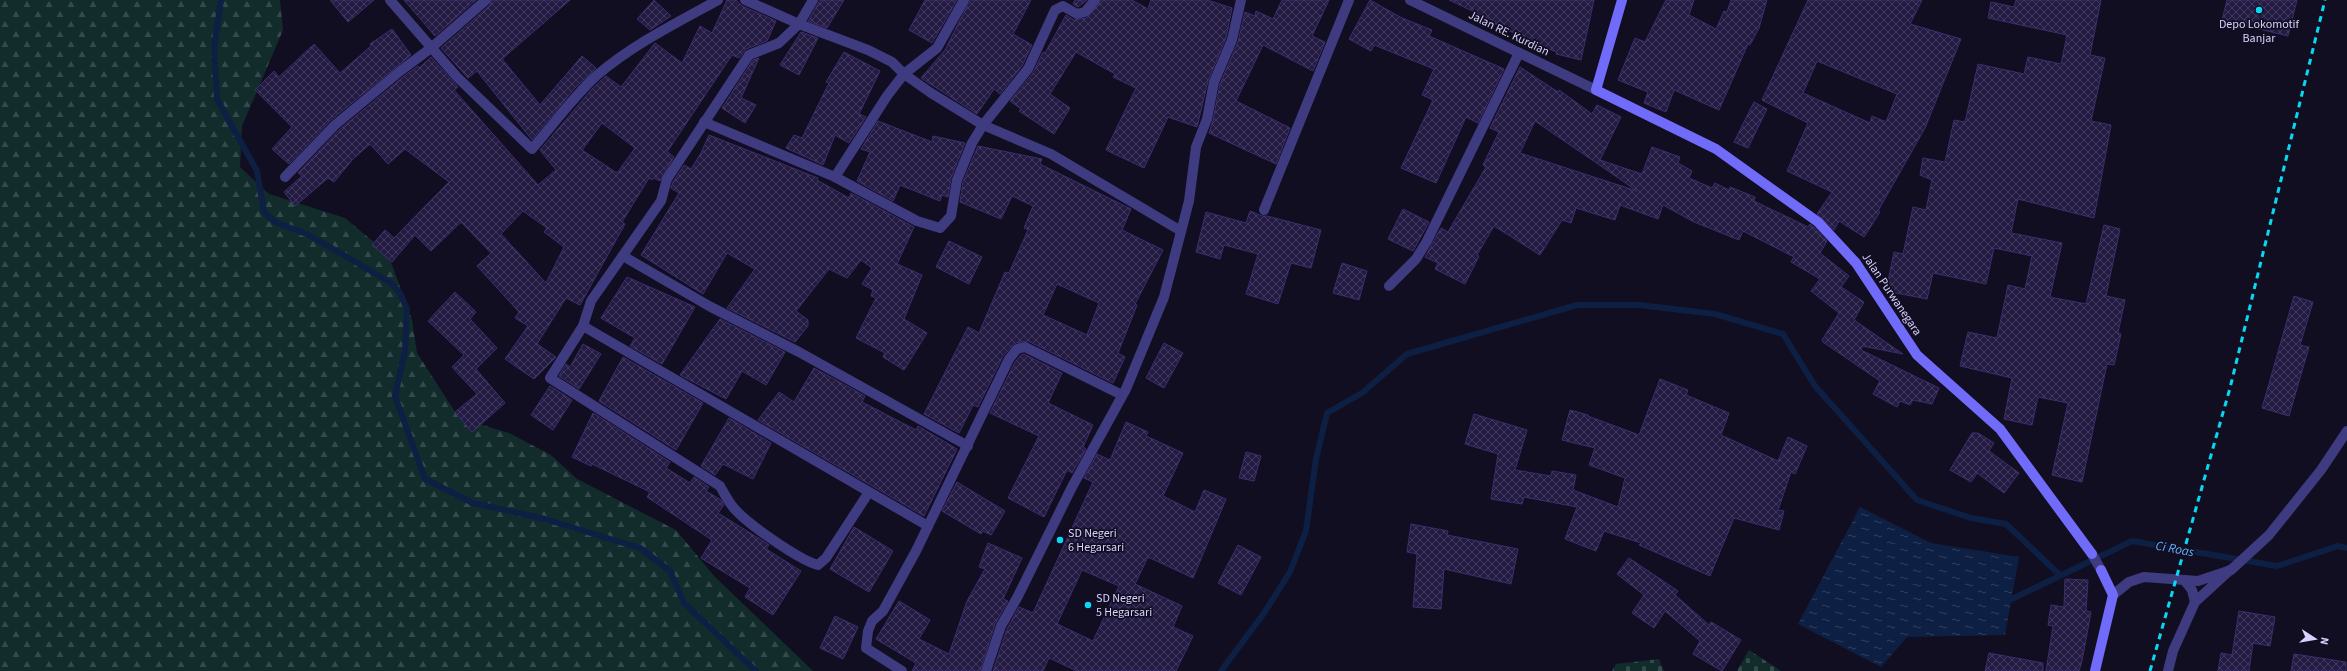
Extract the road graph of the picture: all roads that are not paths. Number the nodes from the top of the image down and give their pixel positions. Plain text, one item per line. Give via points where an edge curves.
1 (390, 0) edge
2 (486, 0) edge
3 (718, 0) edge
4 (745, 0) edge
5 (813, 0) edge
6 (964, 0) edge
7 (1095, 0) edge
8 (1241, 0) edge
9 (1349, 0) edge
10 (1410, 0) edge
11 (1622, 0) edge
12 (799, 24) junction
13 (431, 48) junction
14 (1519, 53) junction
15 (904, 74) junction
16 (1596, 90) junction
17 (704, 122) junction
18 (983, 125) junction
19 (286, 177) dead end
20 (835, 177) junction
21 (1264, 210) dead end
22 (1182, 231) junction
23 (623, 256) junction
24 (1389, 286) dead end
25 (583, 326) junction
26 (1122, 395) junction
27 (2347, 431) edge
28 (968, 446) junction
29 (869, 492) junction
30 (928, 526) junction
31 (2231, 570) junction
32 (2184, 580) junction
33 (2113, 595) junction
34 (2195, 602) junction
35 (902, 671) edge
36 (986, 671) edge
37 (2095, 671) edge
38 (2168, 671) edge

1 - 13 street
2 - 13 street
3 - 13 street via 624,54 565,109 532,150
4 - 12 street
5 - 12 street
6 - 15 street via 937,48
7 - 18 street via 1085,12 1077,14 1063,6 1055,10 1025,73
8 - 22 street via 1232,40 1214,82 1207,119 1196,147
9 - 21 street
10 - 14 street, Jalan RE. Kurdian
11 - 16 street
12 - 15 street via 868,50 892,62
12 - 17 street via 779,43 749,55
13 - 19 street via 335,125
14 - 16 street, Jalan RE. Kurdian
14 - 24 street via 1427,241 1416,259
15 - 18 street
15 - 20 street via 886,96
16 - 33 street, Jalan Purwanegara via 1716,150 1818,222 1856,263 1917,355 2000,428 2092,554
17 - 20 street
17 - 23 street via 667,179 661,201
18 - 20 street via 972,143 957,180 951,216 940,228 917,221
18 - 22 street via 1051,154
22 - 26 street via 1164,297
23 - 25 street via 591,301
23 - 28 street via 709,306 799,352
25 - 29 street
25 - 29 street via 550,378 720,486 734,509 779,544 810,563 818,565 826,558
26 - 28 street via 1025,347 1017,349 1009,359
26 - 36 street via 1001,626
27 - 31 street via 2321,470 2268,535
28 - 30 street
29 - 30 street
30 - 35 street via 883,611 872,621 868,631 866,648
31 - 32 street via 2198,581
31 - 34 street
32 - 33 street via 2144,577 2129,582
32 - 34 street via 2192,590
33 - 37 street
34 - 38 street via 2173,651

